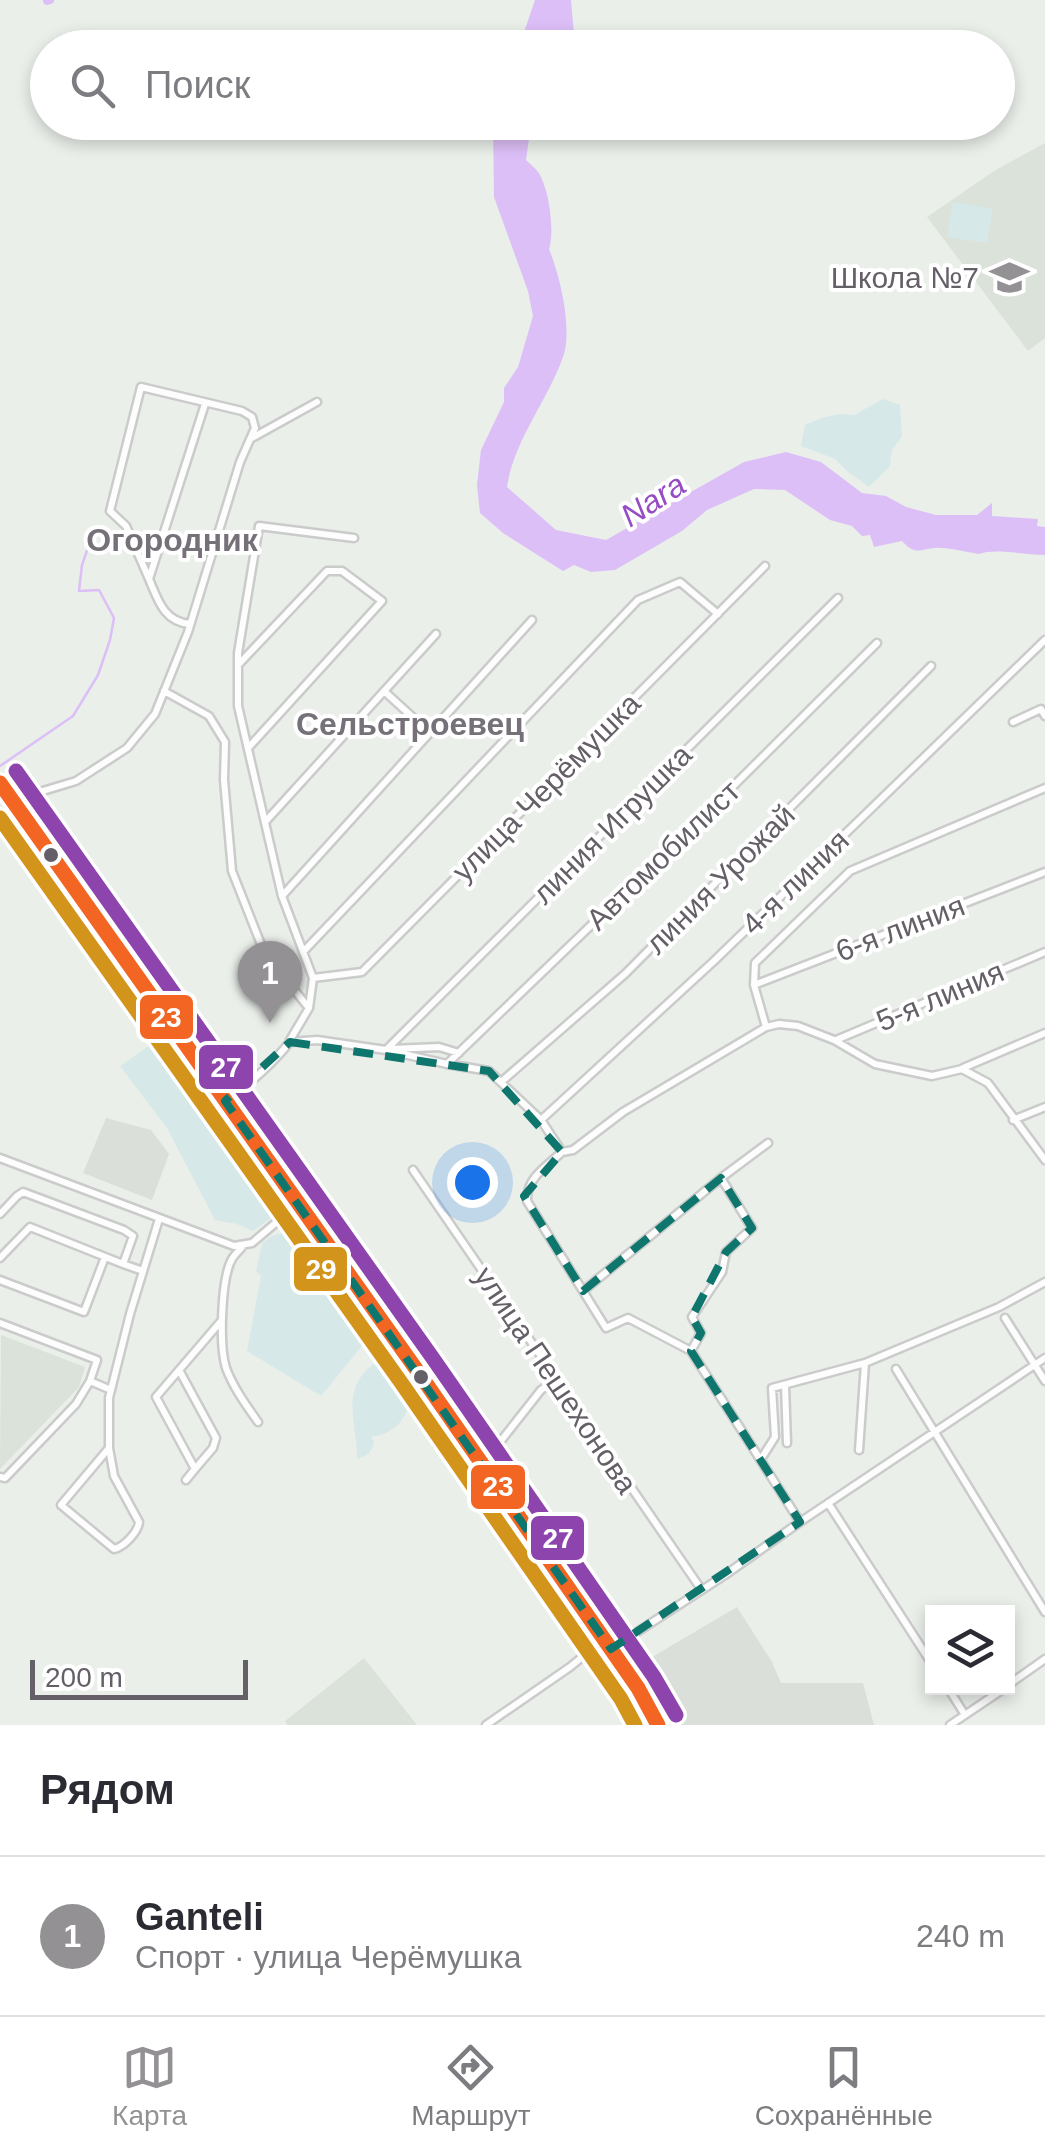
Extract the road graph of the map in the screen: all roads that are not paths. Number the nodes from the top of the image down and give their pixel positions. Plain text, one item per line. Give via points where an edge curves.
1 (316, 402) dead end
2 (206, 404) junction
3 (251, 438) junction
4 (354, 538) dead end
5 (765, 566) dead end
6 (149, 579) junction
7 (838, 598) dead end
8 (718, 614) junction
9 (532, 620) dead end
10 (190, 624) junction
11 (436, 634) dead end
12 (1045, 640) edge
13 (877, 643) dead end
14 (238, 665) junction
15 (931, 666) dead end
16 (384, 690) junction
17 (164, 691) junction
18 (1045, 716) edge
19 (1013, 722) dead end
20 (430, 733) junction
21 (248, 748) junction
22 (0, 782) edge
23 (1045, 788) edge
24 (13, 800) junction
25 (265, 822) junction
26 (1045, 872) edge
27 (282, 896) junction
28 (304, 952) junction
29 (1045, 952) edge
30 (313, 978) junction
31 (754, 985) junction
32 (309, 1008) junction
33 (766, 1027) junction
34 (1045, 1034) edge
35 (834, 1040) junction
36 (290, 1042) junction
37 (386, 1050) junction
38 (459, 1053) junction
39 (447, 1064) junction
40 (962, 1069) junction
41 (501, 1082) junction
42 (225, 1101) junction
43 (1045, 1107) edge
44 (541, 1120) junction
45 (1013, 1120) junction
46 (768, 1143) dead end
47 (562, 1152) junction
48 (0, 1158) edge
49 (1045, 1160) edge
50 (413, 1170) dead end
51 (721, 1178) junction
52 (298, 1204) junction
53 (0, 1214) edge
54 (159, 1219) junction
55 (243, 1246) junction
56 (105, 1256) junction
57 (0, 1258) edge
58 (124, 1264) junction
59 (143, 1271) junction
60 (0, 1280) edge
61 (1045, 1282) edge
62 (583, 1291) junction
63 (1004, 1318) dead end
64 (222, 1320) junction
65 (0, 1322) edge
66 (691, 1350) junction
67 (1045, 1358) edge
68 (864, 1363) junction
69 (1034, 1365) junction
70 (896, 1369) dead end
71 (180, 1370) junction
72 (556, 1380) junction
73 (90, 1381) junction
74 (1045, 1381) edge
75 (785, 1384) junction
76 (111, 1390) junction
77 (258, 1422) dead end
78 (933, 1432) junction
79 (787, 1442) dead end
80 (109, 1448) junction
81 (859, 1450) dead end
82 (760, 1459) junction
83 (482, 1465) junction
84 (195, 1469) junction
85 (0, 1477) edge
86 (186, 1480) dead end
87 (828, 1504) junction
88 (800, 1522) junction
89 (701, 1590) junction
90 (1045, 1612) edge
91 (604, 1638) junction
92 (611, 1649) junction
93 (925, 1653) edge
94 (1045, 1659) edge
95 (1015, 1680) edge
96 (953, 1695) edge
97 (994, 1695) edge
98 (966, 1715) junction
99 (486, 1725) edge
100 (658, 1725) edge
101 (950, 1725) edge

1 - 3 street
2 - 3 street via 252,417
2 - 6 street
2 - 6 street via 141,387 110,512 126,526
3 - 10 street
4 - 14 street via 259,526
5 - 8 street, улица Черёмушка
6 - 10 street via 167,614
7 - 37 street, линия Игрушка
8 - 28 street, улица Черёмушка via 680,582 638,600
8 - 30 street, улица Черёмушка via 362,972
9 - 20 street
10 - 17 street
11 - 16 street
12 - 44 street, 4-я линия
13 - 38 street, Автомобилист
14 - 21 street
14 - 21 street via 326,571 342,571 382,600
15 - 41 street, линия Урожай via 625,974
16 - 20 street
16 - 25 street
17 - 24 street via 127,748 76,782
17 - 32 street via 209,716 225,742 232,870 264,952
18 - 19 street via 1041,710
20 - 27 street
21 - 25 street
22 - 24 main road
23 - 31 street via 850,871 754,963
24 - 42 main road
25 - 27 street
26 - 31 street, 6-я линия
27 - 28 street
28 - 30 street
29 - 35 street, 5-я линия
30 - 32 street
31 - 33 street
32 - 36 street
33 - 35 street via 798,1026
33 - 47 street
34 - 40 street
35 - 40 street via 875,1064 932,1076
36 - 37 street
36 - 42 street
37 - 38 street via 439,1046
37 - 39 street
38 - 39 street, Автомобилист
39 - 41 street via 489,1071
40 - 45 street via 988,1083
41 - 44 street
42 - 52 main road
43 - 45 street
44 - 47 street
45 - 49 street
46 - 51 street
47 - 62 street via 534,1177 527,1201
48 - 54 street
50 - 72 street, улица Пешехонова
51 - 62 street
51 - 66 street via 752,1228 726,1252 722,1272 692,1317 701,1333
52 - 55 street
52 - 83 main road
53 - 58 street via 23,1192 124,1230 133,1236
54 - 55 street
54 - 59 street
55 - 64 street via 228,1270
56 - 57 street via 30,1228
56 - 58 street
56 - 60 street via 84,1312
58 - 59 street
59 - 76 street
61 - 68 street
62 - 66 street via 606,1328 628,1318
63 - 69 street
64 - 71 street
64 - 77 street via 227,1369
65 - 73 street via 97,1360
66 - 82 street
67 - 69 street
68 - 75 street
68 - 81 street
69 - 74 street
69 - 78 street
70 - 78 street
71 - 84 street via 216,1438
71 - 84 street via 156,1397
72 - 83 street
72 - 89 street, улица Пешехонова
73 - 76 street
73 - 85 street via 76,1404
75 - 79 street
75 - 82 street via 772,1388 774,1437
76 - 80 street
78 - 87 street
78 - 90 street
80 - 80 street via 61,1506 114,1549 139,1522 114,1476
82 - 88 street
83 - 91 main road
84 - 86 street
87 - 88 street
87 - 93 street
88 - 89 street
89 - 92 street
91 - 92 main road
91 - 99 street
92 - 100 main road
94 - 95 street
96 - 98 street
97 - 98 street
98 - 101 street

